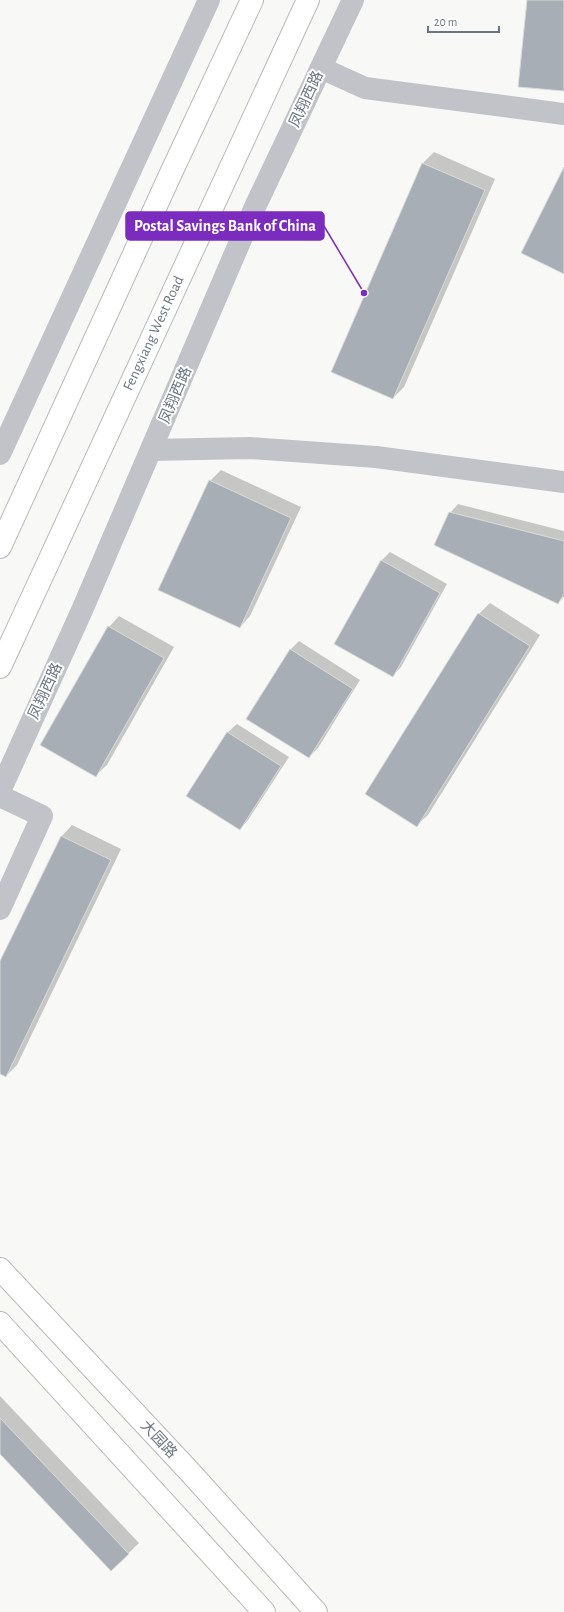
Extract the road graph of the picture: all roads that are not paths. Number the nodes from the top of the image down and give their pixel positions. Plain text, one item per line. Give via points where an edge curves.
1 (209, 0) edge
2 (252, 0) edge
3 (308, 0) edge
4 (353, 0) edge
5 (321, 68) junction
6 (564, 114) edge
7 (151, 450) junction
8 (0, 454) edge
9 (564, 482) edge
10 (0, 547) edge
11 (0, 667) edge
12 (0, 791) edge
13 (0, 796) edge
14 (0, 909) edge
15 (0, 1269) edge
16 (0, 1323) edge
17 (264, 1612) edge
18 (316, 1612) edge

1 - 8 street
2 - 10 main road
3 - 11 main road, Fengxiang West Road
4 - 5 street, 凤翔西路
5 - 6 street via 365,88
5 - 7 street, 凤翔西路 via 254,209
7 - 9 street via 250,448 360,456
7 - 12 street, 凤翔西路
13 - 14 street via 42,816
15 - 18 main road, 大园路 via 189,1471
16 - 17 main road

